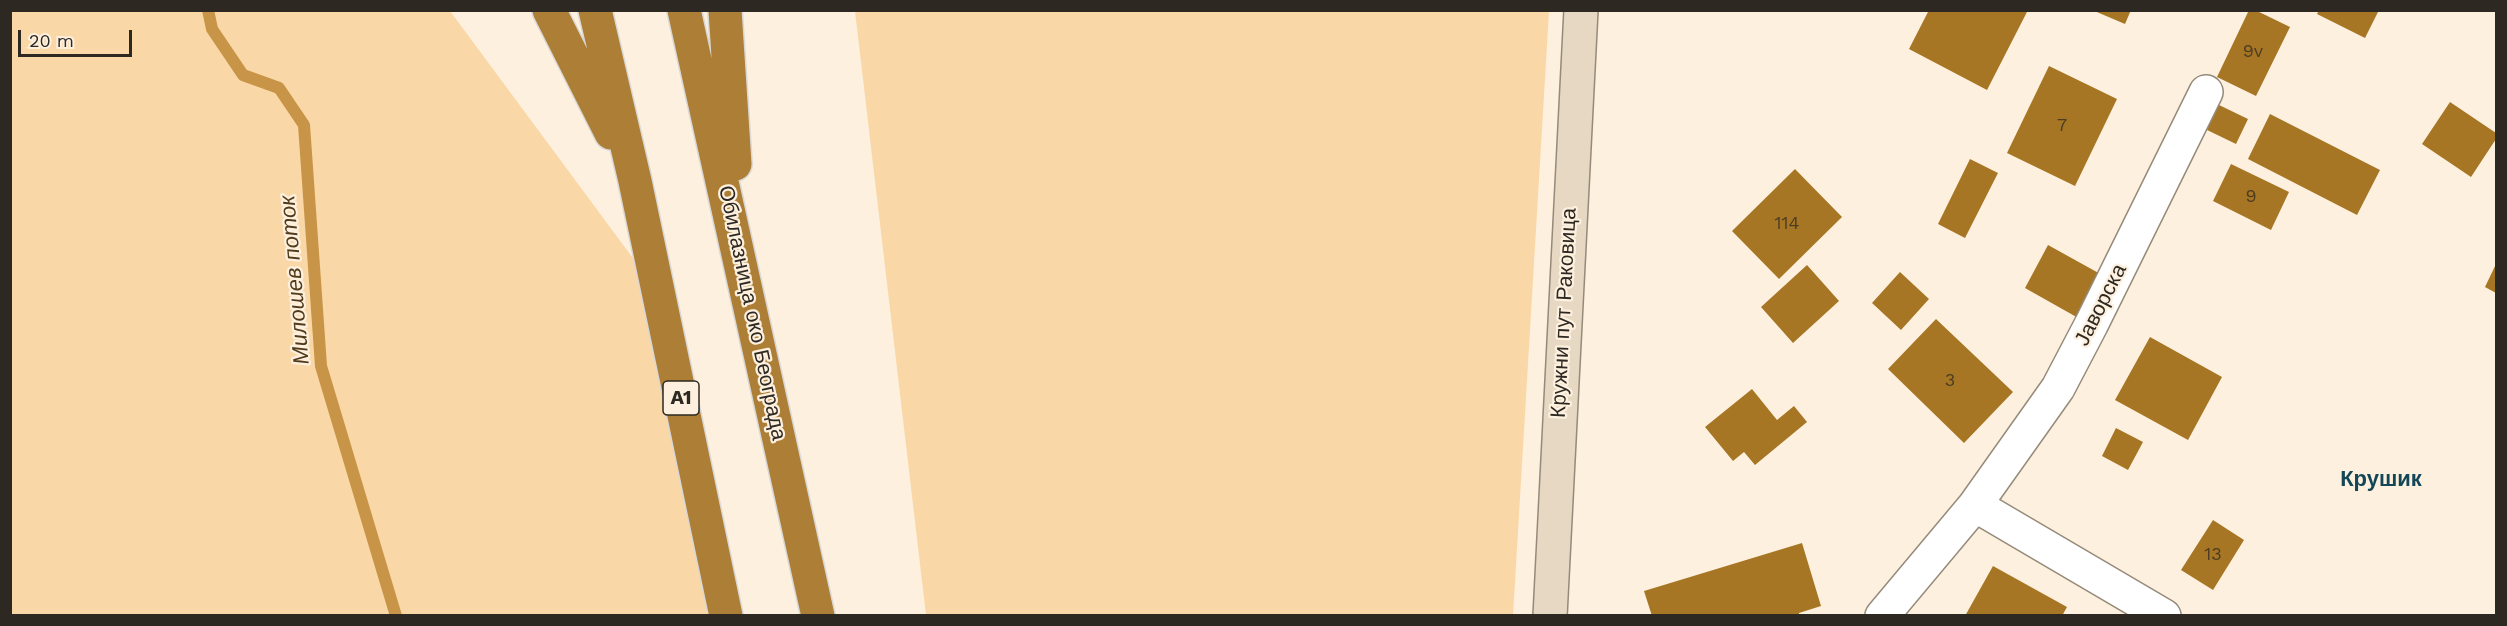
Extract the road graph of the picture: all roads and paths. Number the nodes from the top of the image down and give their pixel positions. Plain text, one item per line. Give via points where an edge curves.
1 (549, 10) edge
2 (595, 10) edge
3 (684, 10) edge
4 (724, 10) edge
5 (1581, 10) edge
6 (2205, 92) dead end
7 (635, 181) junction
8 (742, 268) junction
9 (1975, 506) junction
10 (726, 615) edge
11 (818, 615) edge
12 (1550, 615) edge
13 (1882, 615) edge
14 (2163, 615) edge

1 - 7 highway
2 - 7 highway, A1
3 - 8 highway, Обилазница око Београда
4 - 8 highway
5 - 12 main road, Кружни пут Раковица
6 - 9 street, Јаворска via 2058,388
7 - 10 highway, A1
8 - 11 highway, Обилазница око Београда
9 - 13 street, Јаворска
9 - 14 street

